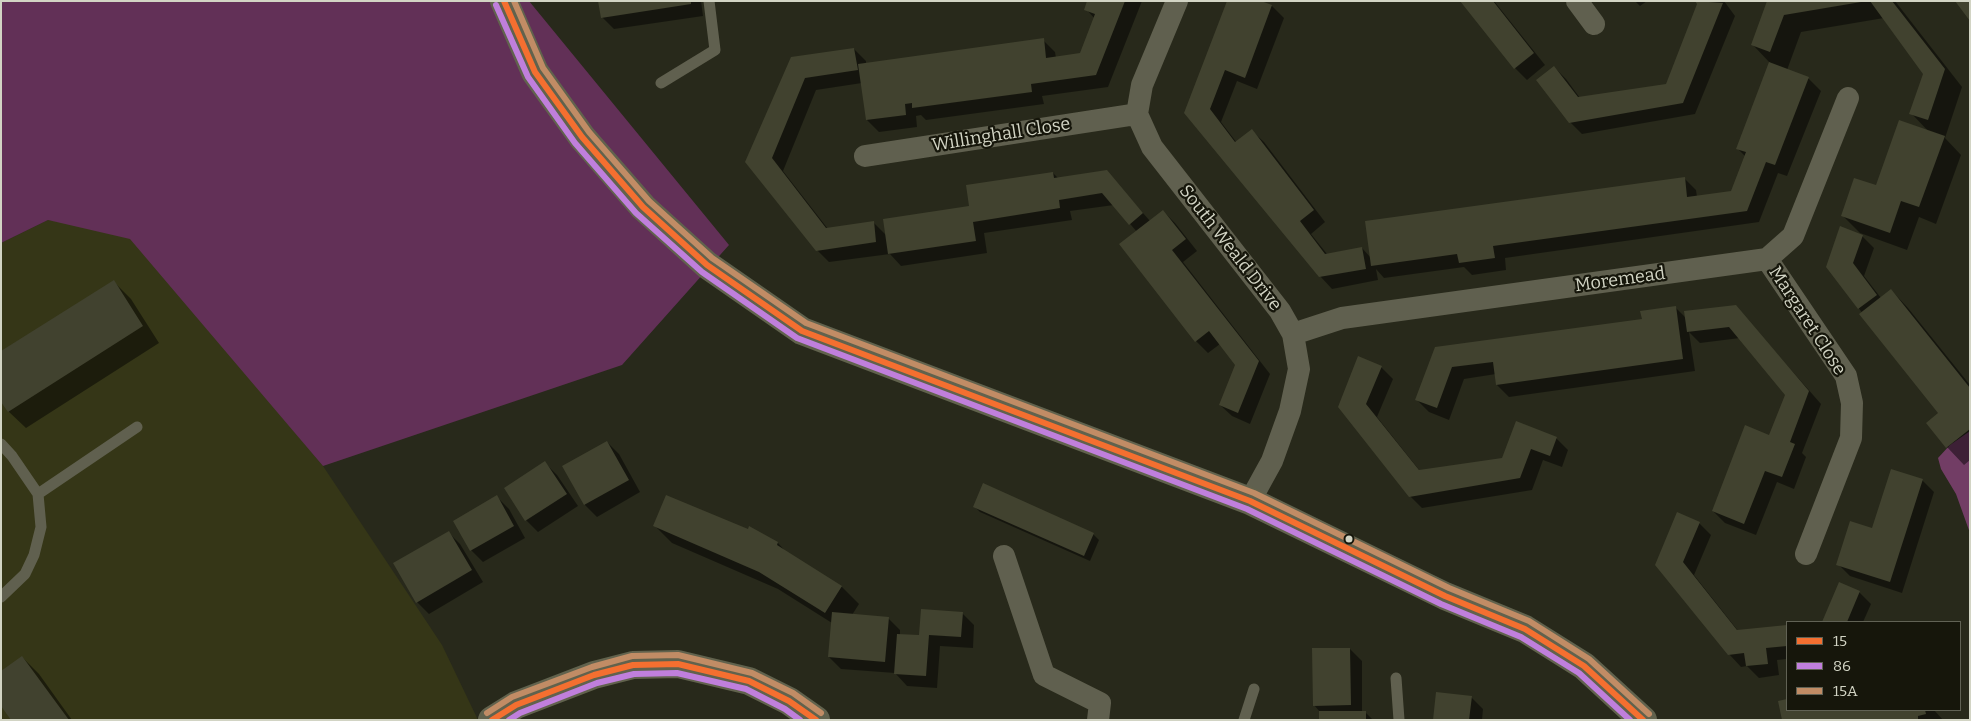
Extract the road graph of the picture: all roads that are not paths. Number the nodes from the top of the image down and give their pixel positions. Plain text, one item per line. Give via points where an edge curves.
1 (504, 1) edge
2 (709, 1) edge
3 (1176, 1) edge
4 (1577, 1) edge
5 (1594, 24) dead end
6 (661, 83) dead end
7 (1848, 98) dead end
8 (1137, 114) junction
9 (865, 156) dead end
10 (1767, 259) junction
11 (1293, 334) junction
12 (137, 427) dead end
13 (1, 444) edge
14 (38, 494) junction
15 (1250, 501) junction
16 (1806, 554) dead end
17 (1004, 556) dead end
18 (1, 598) edge
19 (1396, 678) dead end
20 (1254, 689) dead end
21 (492, 720) edge
22 (816, 720) edge
23 (1098, 720) edge
24 (1244, 720) edge
25 (1399, 720) edge
26 (1643, 720) edge

1 - 15 street via 535,72 582,137 643,207 707,265 802,331
2 - 6 lane via 715,50
3 - 8 street via 1142,85
4 - 5 street
7 - 10 street via 1792,236
8 - 9 street, Willinghall Close
8 - 11 street, South Weald Drive via 1152,147 1280,311
10 - 11 street, Moremead via 1342,318
10 - 16 street, Margaret Close via 1846,376 1852,403 1851,438
11 - 15 street, South Weald Drive via 1299,369 1290,411 1272,461
12 - 14 lane
13 - 14 lane
14 - 18 lane via 41,527 34,555 25,574
15 - 26 street via 1445,596 1525,629 1584,666
17 - 23 street via 1044,676 1100,703
19 - 25 lane
20 - 24 lane
21 - 22 street via 516,706 594,674 632,665 678,664 749,681 789,701

